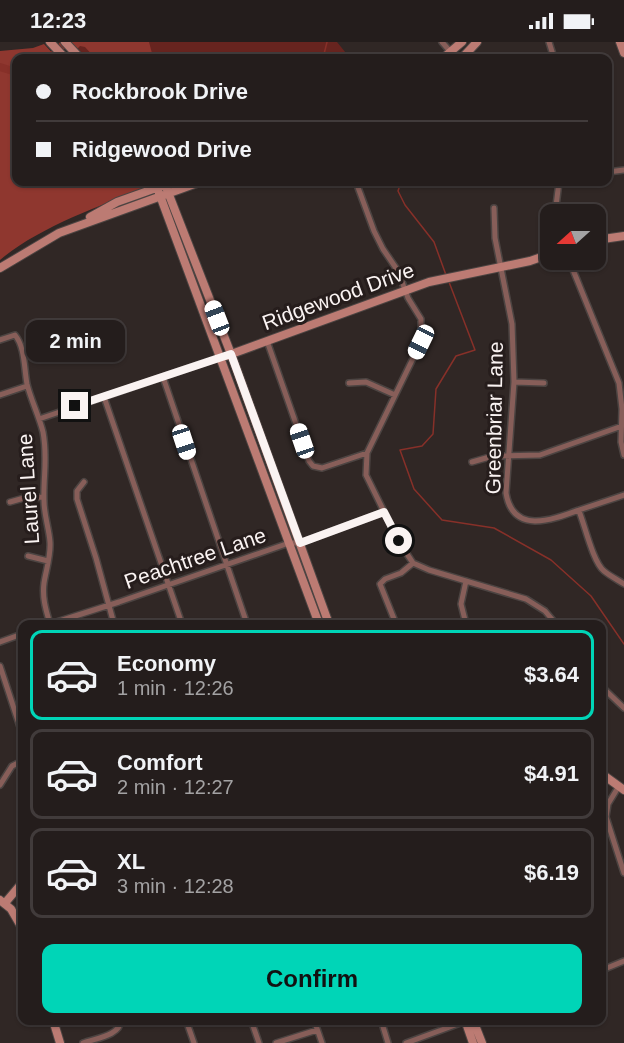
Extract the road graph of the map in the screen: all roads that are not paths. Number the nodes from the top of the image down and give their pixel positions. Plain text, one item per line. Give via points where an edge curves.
1 (50, 42) edge
2 (65, 42) edge
3 (442, 42) edge
4 (477, 42) edge
5 (620, 42) edge
6 (624, 53) edge
7 (61, 54) edge
8 (76, 54) edge
9 (452, 54) edge
10 (466, 54) edge
11 (163, 186) edge
12 (357, 186) edge
13 (558, 186) edge
14 (556, 204) edge
15 (494, 208) dead end
16 (624, 237) edge
17 (606, 239) edge
18 (540, 257) edge
19 (500, 267) junction
20 (0, 268) edge
21 (573, 270) edge
22 (405, 291) junction
23 (0, 340) edge
24 (267, 341) junction
25 (231, 354) junction
26 (222, 357) junction
27 (163, 377) junction
28 (514, 382) junction
29 (349, 383) dead end
30 (544, 383) dead end
31 (27, 386) junction
32 (395, 394) junction
33 (0, 395) edge
34 (104, 397) junction
35 (39, 419) junction
36 (623, 426) edge
37 (367, 453) junction
38 (624, 455) edge
39 (508, 456) junction
40 (472, 462) dead end
41 (84, 482) dead end
42 (624, 495) edge
43 (43, 497) junction
44 (10, 502) dead end
45 (579, 511) junction
46 (384, 512) junction
47 (289, 543) junction
48 (300, 543) junction
49 (28, 556) dead end
50 (48, 561) junction
51 (413, 562) junction
52 (227, 564) junction
53 (466, 581) junction
54 (169, 584) junction
55 (624, 584) edge
56 (108, 605) junction
57 (49, 620) edge
58 (62, 620) edge
59 (113, 620) edge
60 (181, 620) edge
61 (246, 620) edge
62 (318, 620) edge
63 (327, 620) edge
64 (394, 620) edge
65 (465, 620) edge
66 (552, 620) edge
67 (18, 635) edge
68 (0, 642) edge
69 (0, 666) edge
70 (606, 691) edge
71 (624, 708) edge
72 (18, 721) edge
73 (18, 763) edge
74 (606, 777) edge
75 (0, 785) edge
76 (621, 788) edge
77 (624, 873) edge
78 (18, 887) edge
79 (3, 901) edge
80 (18, 922) edge
81 (624, 962) edge
82 (606, 969) edge
83 (55, 1025) edge
84 (120, 1025) edge
85 (188, 1025) edge
86 (254, 1025) edge
87 (316, 1025) edge
88 (383, 1025) edge
89 (455, 1025) edge
90 (469, 1025) edge
91 (471, 1025) edge
92 (317, 1030) junction
93 (60, 1043) edge
94 (83, 1043) edge
95 (194, 1043) edge
96 (259, 1043) edge
97 (276, 1043) edge
98 (322, 1043) edge
99 (388, 1043) edge
100 (406, 1043) edge
101 (473, 1043) edge
102 (482, 1043) edge

1 - 7 main road
2 - 8 main road
3 - 9 street
4 - 10 main road
5 - 6 main road
11 - 20 main road via 57,234
11 - 25 main road
11 - 26 main road
12 - 22 street via 374,231
13 - 14 street
15 - 19 street, Greenbriar Lane
16 - 17 main road
18 - 19 main road, Ridgewood Drive
19 - 22 main road, Ridgewood Drive
19 - 28 street, Greenbriar Lane via 512,324
21 - 36 street via 619,383
22 - 24 main road, Ridgewood Drive
22 - 32 street via 421,319 421,342
23 - 31 street, Laurel Lane via 15,335 18,339
24 - 25 main road, Ridgewood Drive
24 - 37 street via 312,466 322,468
25 - 26 main road, Ridgewood Drive
25 - 48 main road
26 - 27 street, Ridgewood Drive
26 - 47 main road
27 - 34 street, Ridgewood Drive
27 - 52 street
28 - 30 street
28 - 39 street, Greenbriar Lane
29 - 32 street via 366,382
31 - 33 street
31 - 35 street, Laurel Lane
32 - 37 street
34 - 35 street, Ridgewood Drive
34 - 54 street
35 - 43 street, Laurel Lane via 47,463
36 - 38 street
36 - 39 street via 540,455
37 - 46 street via 366,475
39 - 40 street
39 - 45 street, Greenbriar Lane via 506,493 516,513 539,522
41 - 56 street via 76,499
42 - 45 street, Greenbriar Lane
43 - 44 street
43 - 50 street, Laurel Lane via 50,546
45 - 55 street via 595,559 604,571
46 - 48 street, Peachtree Lane
46 - 51 street
47 - 48 street, Peachtree Lane
47 - 52 street, Peachtree Lane
47 - 62 main road
48 - 63 main road
49 - 50 street
50 - 57 street, Laurel Lane via 43,593
51 - 53 street
51 - 64 street via 380,584
52 - 54 street, Peachtree Lane
52 - 61 street
53 - 65 street via 460,604
53 - 66 street via 536,604
54 - 56 street, Peachtree Lane
54 - 60 street
56 - 58 street, Peachtree Lane
56 - 59 street
67 - 68 street
69 - 72 street
70 - 71 street
73 - 75 street
74 - 76 main road
76 - 77 street via 608,804 606,818
78 - 79 main road
79 - 80 main road
81 - 82 street
83 - 93 main road
84 - 94 street via 118,1030
85 - 95 street
86 - 96 street
87 - 92 street
88 - 99 street
89 - 100 street
90 - 101 main road
91 - 102 main road
92 - 97 street
92 - 98 street

